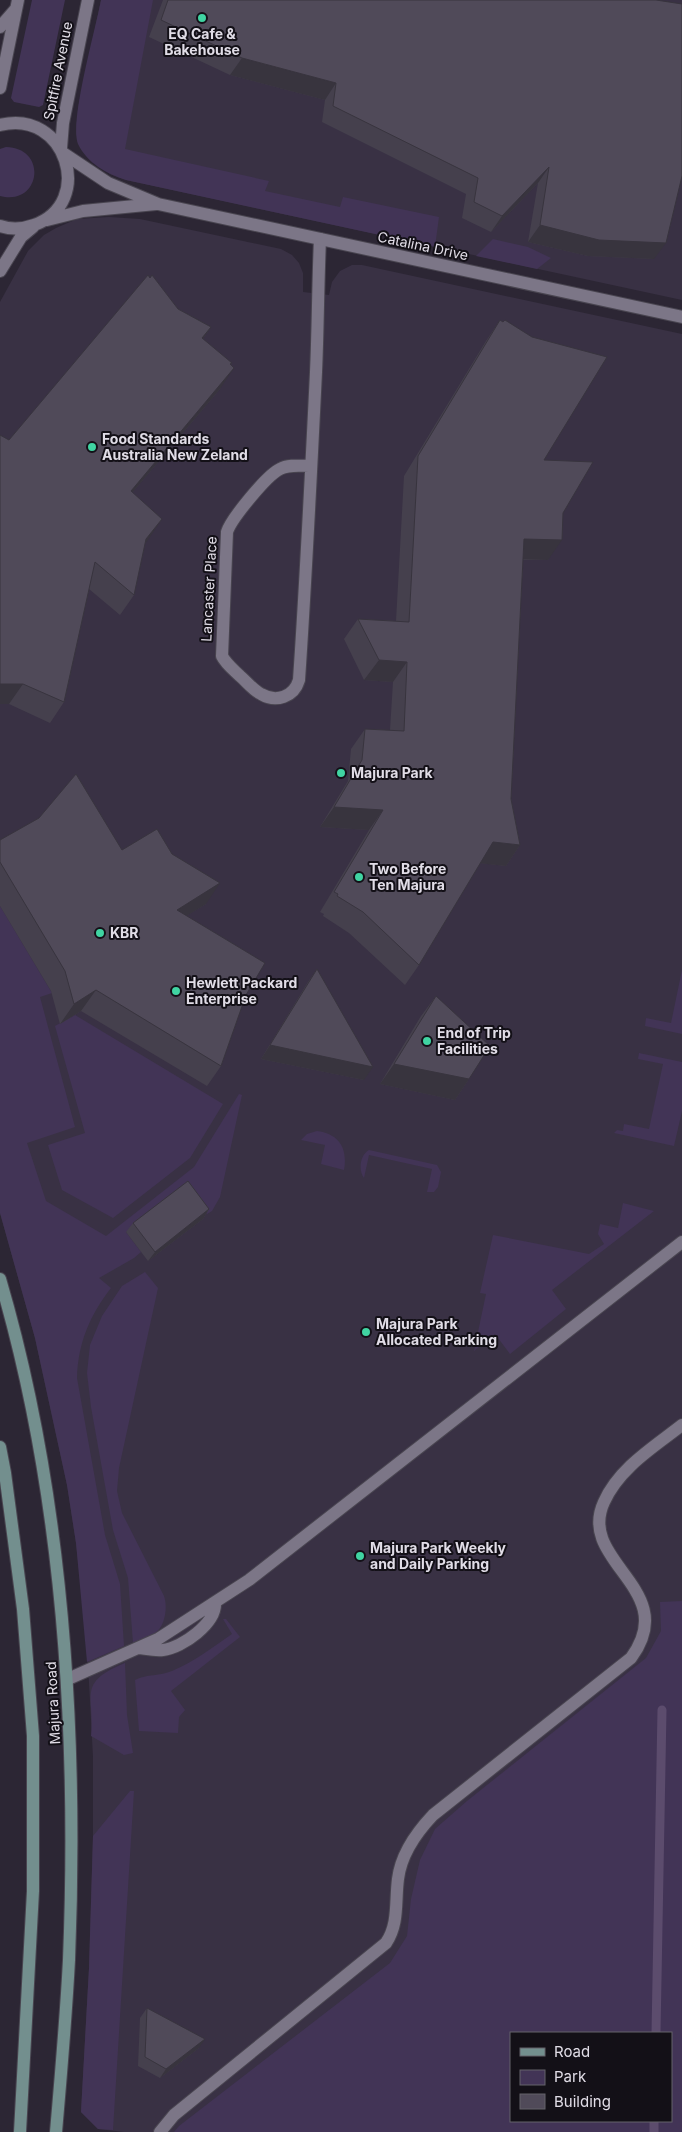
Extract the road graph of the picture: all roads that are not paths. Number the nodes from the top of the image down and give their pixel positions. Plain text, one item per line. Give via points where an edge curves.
1 (88, 0) edge
2 (18, 4) edge
3 (0, 27) edge
4 (0, 88) edge
5 (0, 125) edge
6 (62, 151) junction
7 (158, 204) junction
8 (40, 223) junction
9 (0, 226) edge
10 (320, 239) junction
11 (0, 271) edge
12 (682, 317) edge
13 (311, 466) junction
14 (682, 1242) edge
15 (0, 1278) edge
16 (682, 1425) edge
17 (0, 1447) edge
18 (68, 1680) junction
19 (20, 2132) edge
20 (56, 2132) edge
21 (160, 2132) edge

1 - 6 street, Spitfire Avenue via 63,123
2 - 3 street
2 - 4 street
5 - 6 street, Catalina Drive via 34,126 52,137
6 - 7 street, Catalina Drive via 108,183
6 - 8 street, Spitfire Avenue via 68,170 65,195 56,210
7 - 8 street, Catalina Drive via 83,211
7 - 10 street, Catalina Drive
8 - 9 street, Catalina Drive via 21,229
8 - 11 street via 21,237
10 - 12 street, Catalina Drive
10 - 13 street, Lancaster Place
13 - 13 street, Lancaster Place via 299,680 290,694 272,698 259,693 222,656 227,532 232,521 276,471 288,466
14 - 18 street via 261,1571 166,1635
15 - 18 main road, Majura Road via 42,1467
16 - 21 street via 626,1470 610,1490 600,1513 606,1545 648,1607 647,1634 640,1647 626,1662 433,1815 414,1837 398,1877 394,1930 383,1948 177,2112
17 - 19 main road, Majura Road via 23,1608 32,1736 34,1891
18 - 20 main road, Majura Road via 71,1794 69,1960

